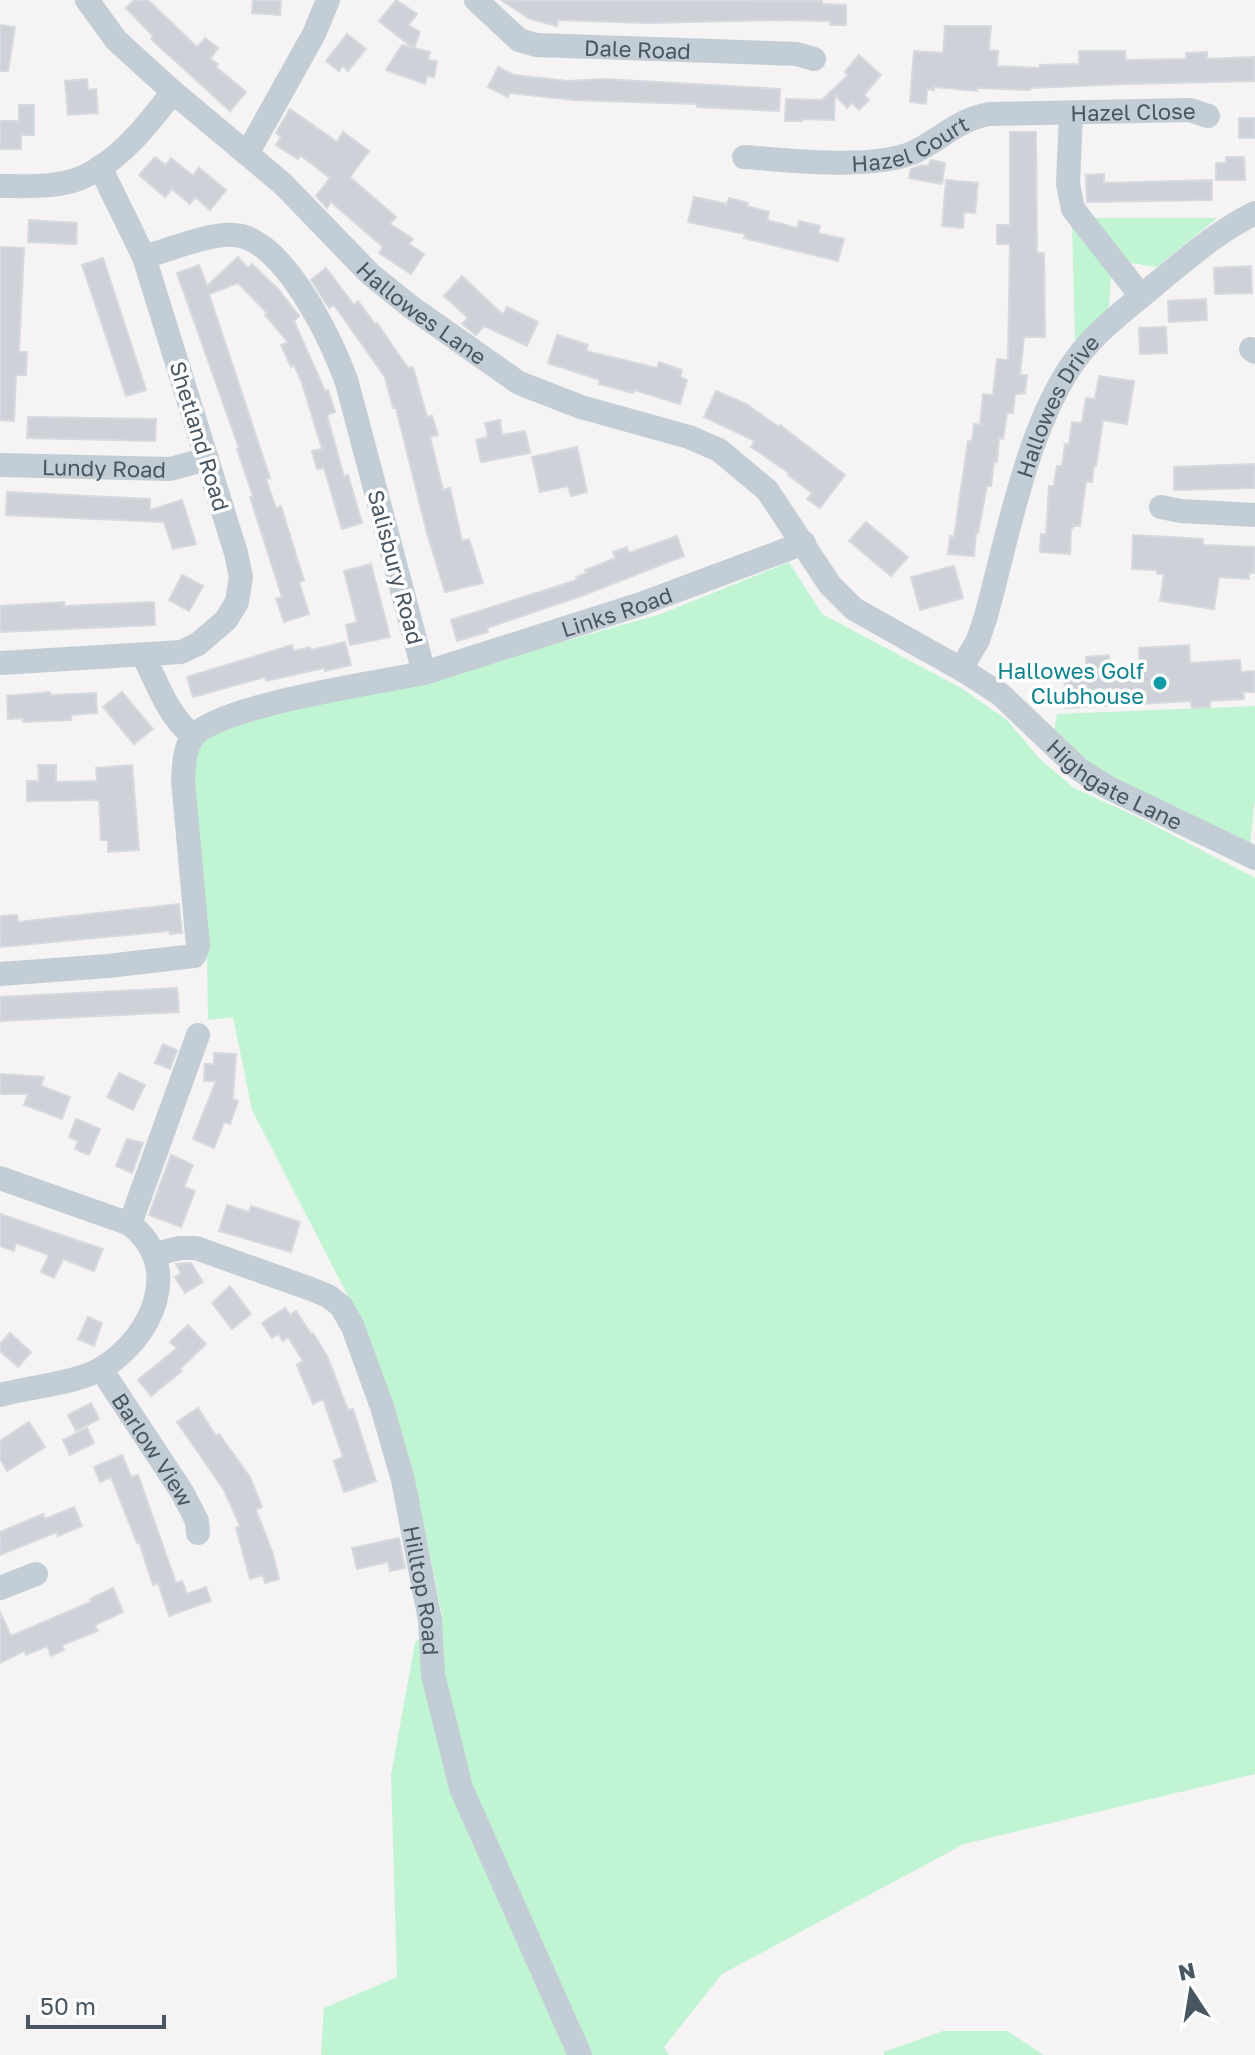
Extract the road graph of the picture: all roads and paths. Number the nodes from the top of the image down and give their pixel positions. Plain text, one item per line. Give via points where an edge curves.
1 (87, 0) edge
2 (328, 0) edge
3 (476, 0) edge
4 (814, 59) dead end
5 (173, 92) junction
6 (1071, 114) junction
7 (1208, 116) dead end
8 (247, 154) junction
9 (744, 157) dead end
10 (100, 167) junction
11 (0, 186) edge
12 (1255, 213) edge
13 (144, 257) junction
14 (1141, 296) junction
15 (207, 459) junction
16 (0, 465) edge
17 (1161, 507) dead end
18 (1255, 515) edge
19 (804, 543) junction
20 (143, 655) junction
21 (0, 663) edge
22 (961, 669) junction
23 (424, 673) junction
24 (193, 736) junction
25 (1255, 856) edge
26 (0, 974) edge
27 (198, 1035) dead end
28 (0, 1178) edge
29 (130, 1224) junction
30 (155, 1254) junction
31 (101, 1369) junction
32 (0, 1395) edge
33 (198, 1533) dead end
34 (36, 1574) dead end
35 (0, 1588) edge
36 (580, 2055) edge

1 - 5 street, Hallowes Lane via 116,40
2 - 8 street
3 - 4 street, Dale Road via 519,40 536,45 797,54
5 - 8 street, Hallowes Lane
5 - 10 street via 131,141
6 - 7 street, Hazel Close via 1190,110
6 - 9 street, Hazel Court via 972,117 912,153 871,161
6 - 14 street, Hazel Close via 1068,184 1073,209
8 - 19 street, Hallowes Lane via 370,274 488,363 552,397 719,450 767,490
10 - 11 street via 56,184
10 - 13 street, Shetland Road
12 - 14 street, Hallowes Drive via 1221,232
13 - 15 street, Shetland Road
13 - 23 street, Salisbury Road via 218,236 251,238 275,258 310,304 336,350 347,383
14 - 22 street, Hallowes Drive via 1076,359 1041,424 982,628
15 - 16 street, Lundy Road via 170,469
15 - 20 street, Shetland Road via 239,565 241,591 226,620 198,644 181,652
17 - 18 street
19 - 22 street, Highgate Lane via 830,585 854,609
19 - 23 street, Links Road via 641,604
20 - 21 street, Shetland Road
20 - 24 street via 172,712
22 - 25 street, Highgate Lane via 1000,694 1080,770
23 - 24 street, Salisbury Road via 275,702 227,717
24 - 26 street via 183,780 198,946 194,956
27 - 29 street
28 - 29 street
29 - 30 street
30 - 31 street via 159,1279 145,1327
30 - 36 street, Hilltop Road via 196,1248 311,1289 341,1306 353,1327 403,1480 430,1620 433,1675 461,1788
31 - 32 street
31 - 33 street, Barlow View via 182,1492
34 - 35 street

